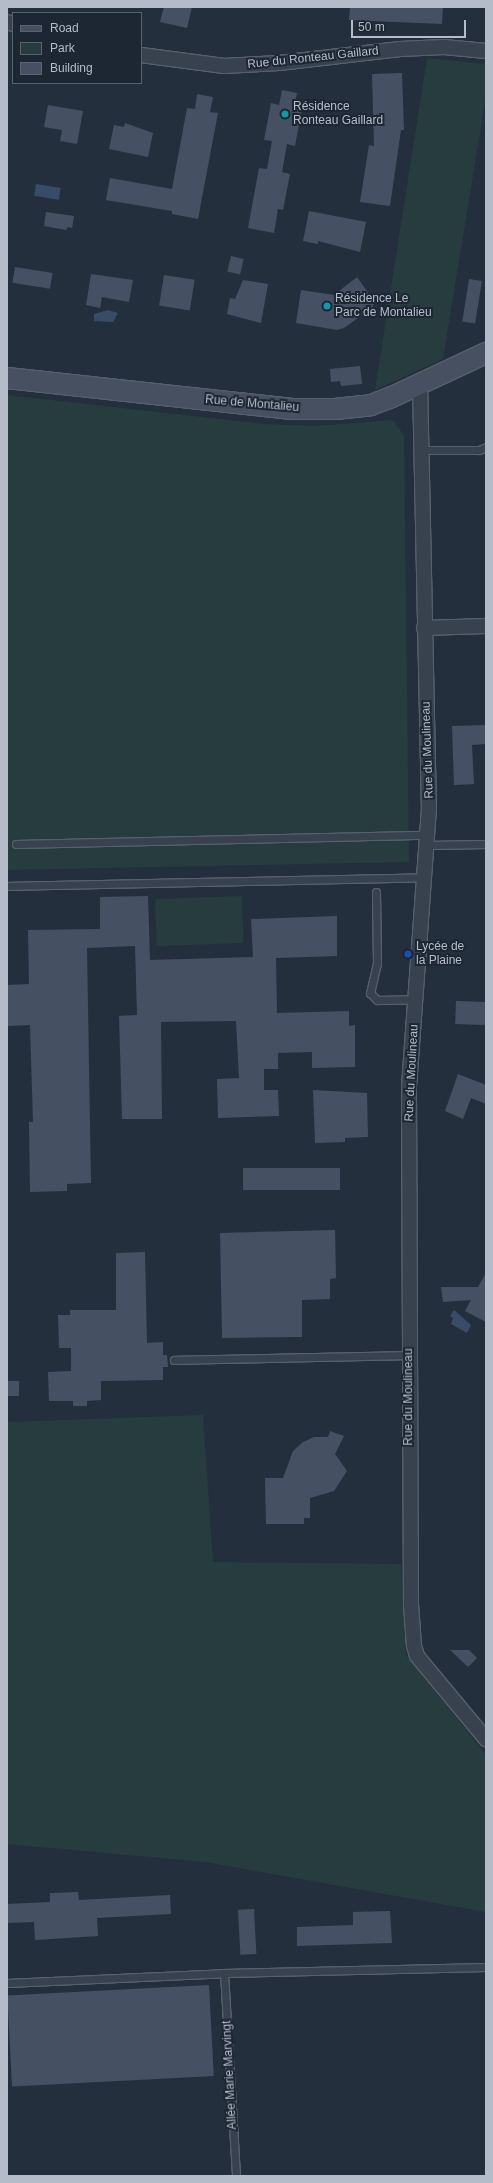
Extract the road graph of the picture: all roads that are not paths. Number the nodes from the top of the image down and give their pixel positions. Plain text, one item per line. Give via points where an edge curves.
1 (486, 51) edge
2 (142, 55) edge
3 (486, 353) edge
4 (7, 378) edge
5 (420, 382) junction
6 (486, 447) edge
7 (421, 450) junction
8 (486, 626) edge
9 (424, 628) junction
10 (427, 840) junction
11 (16, 844) dead end
12 (486, 844) edge
13 (425, 876) junction
14 (7, 886) edge
15 (376, 892) dead end
16 (416, 999) junction
17 (409, 1355) junction
18 (174, 1360) dead end
19 (486, 1739) edge
20 (486, 1967) edge
21 (224, 1974) junction
22 (7, 1983) edge
23 (236, 2176) edge

1 - 2 street, Rue du Ronteau Gaillard via 444,47 400,49 279,63 224,66
3 - 5 street, Rue de Montalieu
4 - 5 street, Rue de Montalieu via 292,409 336,409 371,405
5 - 7 street, Rue du Moulineau
6 - 7 lane via 479,450
7 - 9 street, Rue du Moulineau
8 - 9 street
9 - 10 street, Rue du Moulineau via 429,808
10 - 11 lane
10 - 12 lane
10 - 13 street, Rue du Moulineau
13 - 14 lane
13 - 16 street, Rue du Moulineau
15 - 16 lane via 377,963 370,993 377,1000
16 - 17 street, Rue du Moulineau via 409,1087
17 - 18 lane
17 - 19 street, Rue du Moulineau via 410,1568 414,1646 425,1667
20 - 21 lane
21 - 22 lane
21 - 23 lane, Allée Marie Marvingt

